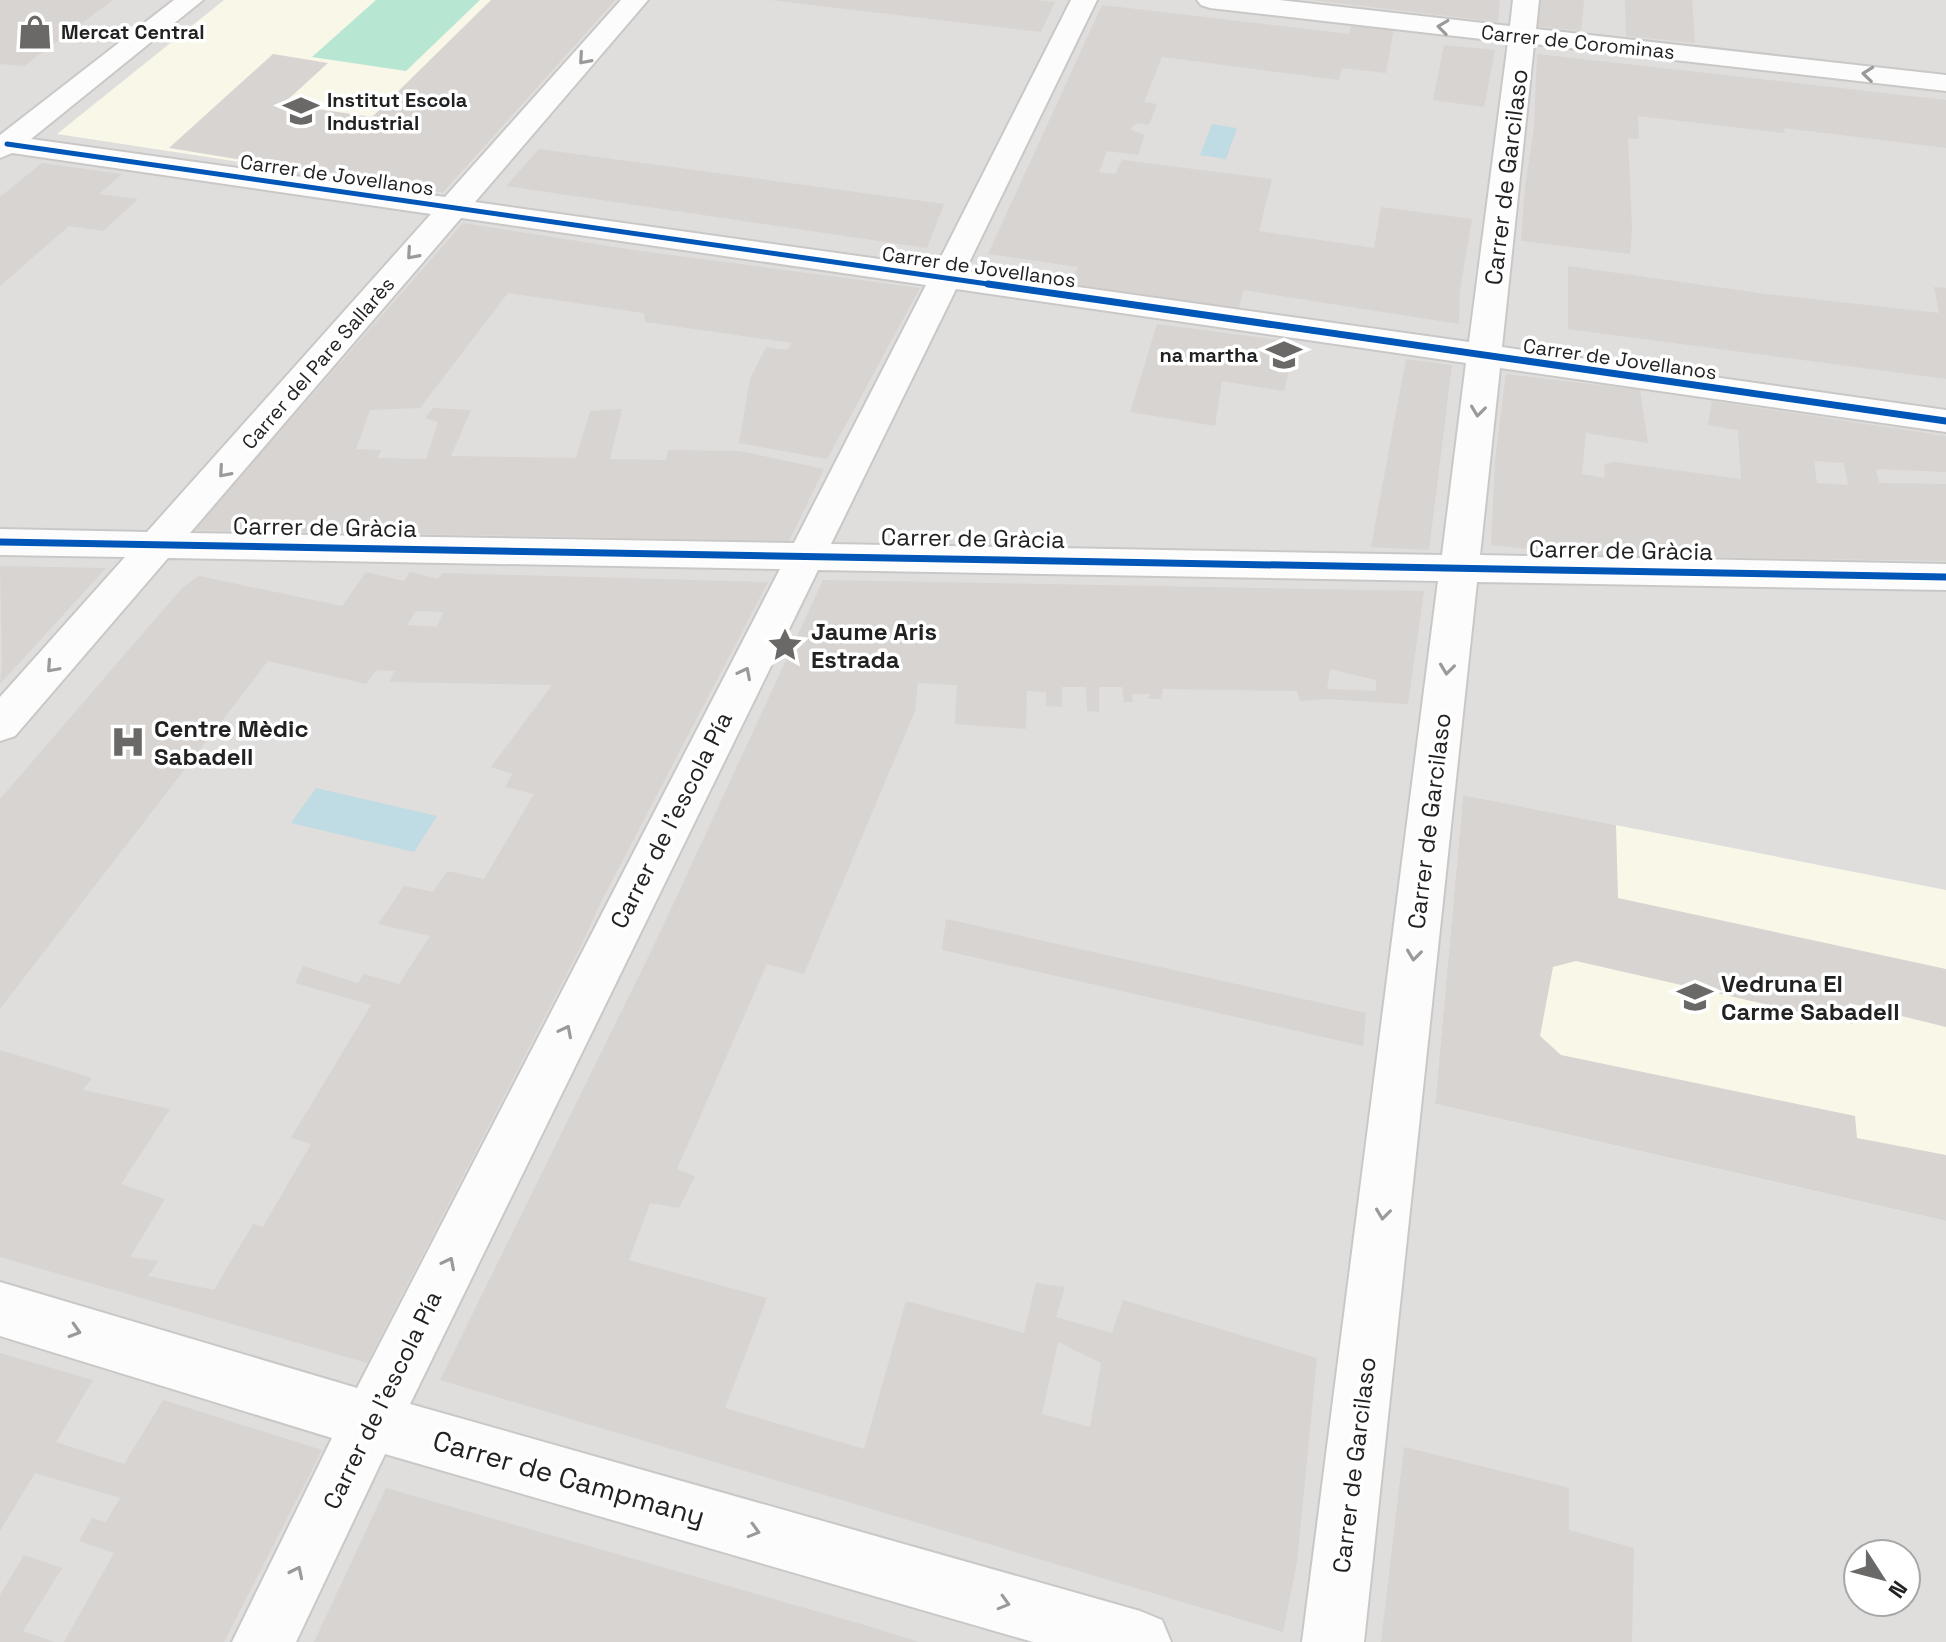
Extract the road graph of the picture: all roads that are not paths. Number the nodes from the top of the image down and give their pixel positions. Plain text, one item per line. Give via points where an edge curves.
1 (159, 0) edge
2 (190, 0) edge
3 (635, 0) edge
4 (1084, 0) edge
5 (1210, 0) edge
6 (1525, 18) edge
7 (1946, 83) edge
8 (4, 147) edge
9 (452, 208) junction
10 (947, 278) junction
11 (1484, 355) junction
12 (1946, 421) edge
13 (0, 542) edge
14 (161, 545) junction
15 (804, 555) junction
16 (1459, 566) junction
17 (1946, 577) edge
18 (0, 725) edge
19 (0, 1309) edge
20 (370, 1421) junction
21 (263, 1642) edge
22 (1140, 1642) edge
23 (1333, 1642) edge

1 - 8 street via 51,86
2 - 8 street
3 -> 9 street, Carrer del Pare Sallarès
4 - 10 street, Carrer de l'escola Pía
6 -> 5 street, Carrer de Corominas
7 -> 6 street, Carrer de Corominas
6 - 11 street, Carrer de Garcilaso
8 - 9 street, Carrer de Jovellanos
9 - 10 street, Carrer de Jovellanos
9 -> 14 street, Carrer del Pare Sallarès
10 - 11 street, Carrer de Jovellanos
10 - 15 street, Carrer de l'escola Pía
11 - 12 street, Carrer de Jovellanos
11 -> 16 street, Carrer de Garcilaso
13 - 14 street, Carrer de Gràcia
14 - 15 street, Carrer de Gràcia
14 -> 18 street, Carrer del Pare Sallarès
15 - 16 street, Carrer de Gràcia
20 -> 15 street, Carrer de l'escola Pía
16 - 17 street, Carrer de Gràcia
16 -> 23 street, Carrer de Garcilaso
19 -> 20 street, Carrer de Campmany
21 -> 20 street, Carrer de l'escola Pía
20 -> 22 street, Carrer de Campmany

